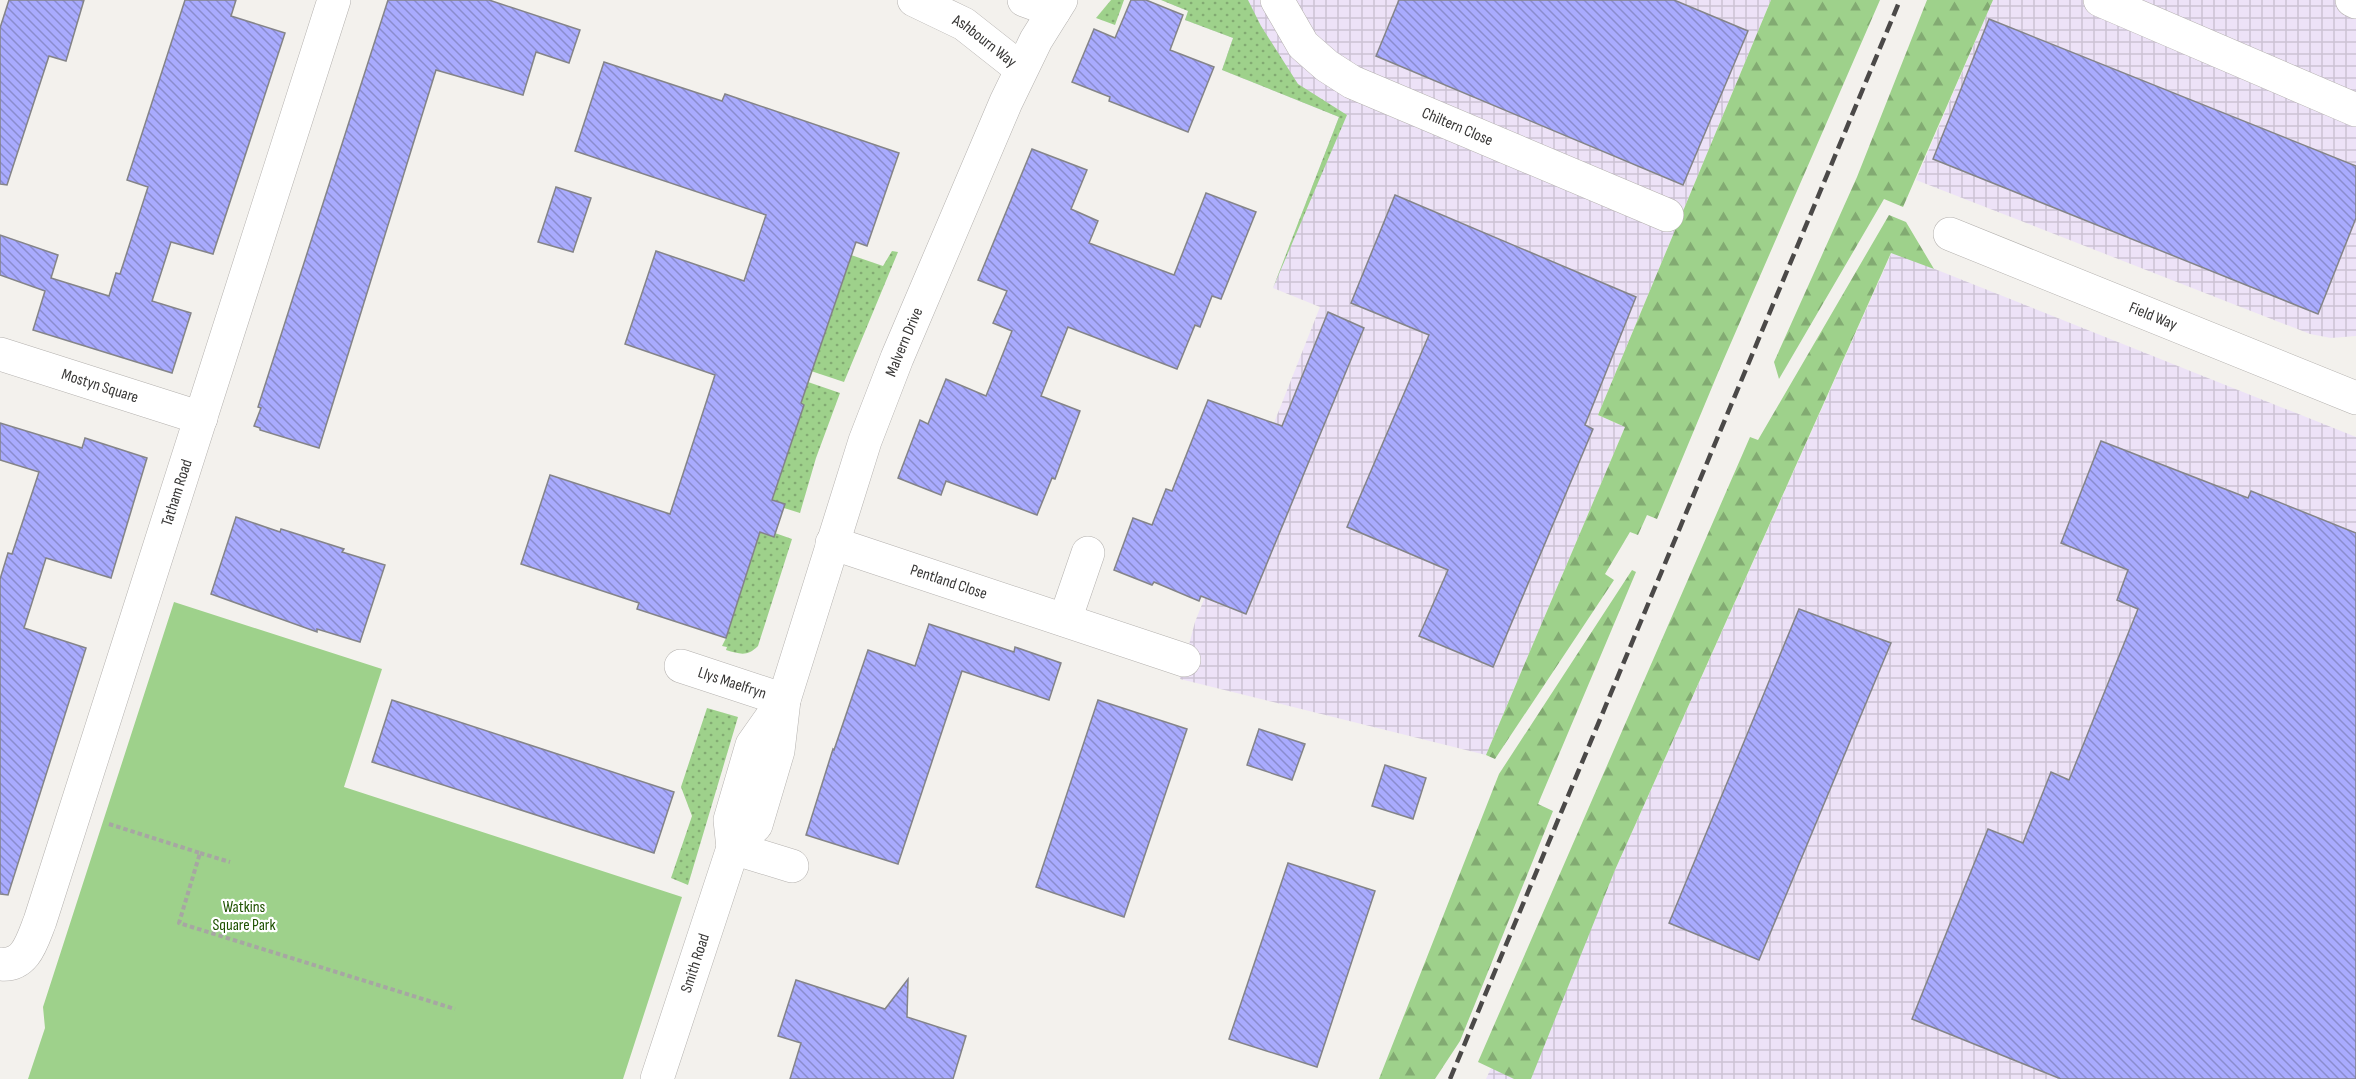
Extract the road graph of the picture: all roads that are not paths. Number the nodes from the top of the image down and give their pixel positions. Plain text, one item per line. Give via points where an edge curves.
1 (334, 0) edge
2 (914, 0) edge
3 (1277, 0) edge
4 (2100, 0) edge
5 (2352, 0) edge
6 (2356, 2) edge
7 (1046, 4) edge
8 (1021, 69) junction
9 (2356, 110) edge
10 (1666, 215) dead end
11 (1950, 234) dead end
12 (0, 354) edge
13 (2356, 398) edge
14 (201, 418) junction
15 (832, 543) junction
16 (1088, 553) dead end
17 (1065, 620) junction
18 (1184, 660) dead end
19 (681, 666) dead end
20 (784, 700) junction
21 (733, 848) junction
22 (792, 867) dead end
23 (0, 964) edge
24 (657, 1079) edge

1 - 14 street, Tatham Road
2 - 8 street, Ashbourn Way via 964,24
3 - 10 street, Chiltern Close via 1303,45 1352,82
4 - 9 street
5 - 6 street
7 - 8 street, Malvern Drive
8 - 15 street, Malvern Drive via 897,358
11 - 13 street, Field Way
12 - 14 street, Mostyn Square
14 - 23 street, Tatham Road via 31,946 22,958 9,965
15 - 17 street, Pentland Close
15 - 20 street, Malvern Drive
16 - 17 street
17 - 18 street, Pentland Close
19 - 20 street, Llys Maelfryn
20 - 21 street, Malvern Drive via 752,744 730,820
21 - 22 street
21 - 24 street, Smith Road

